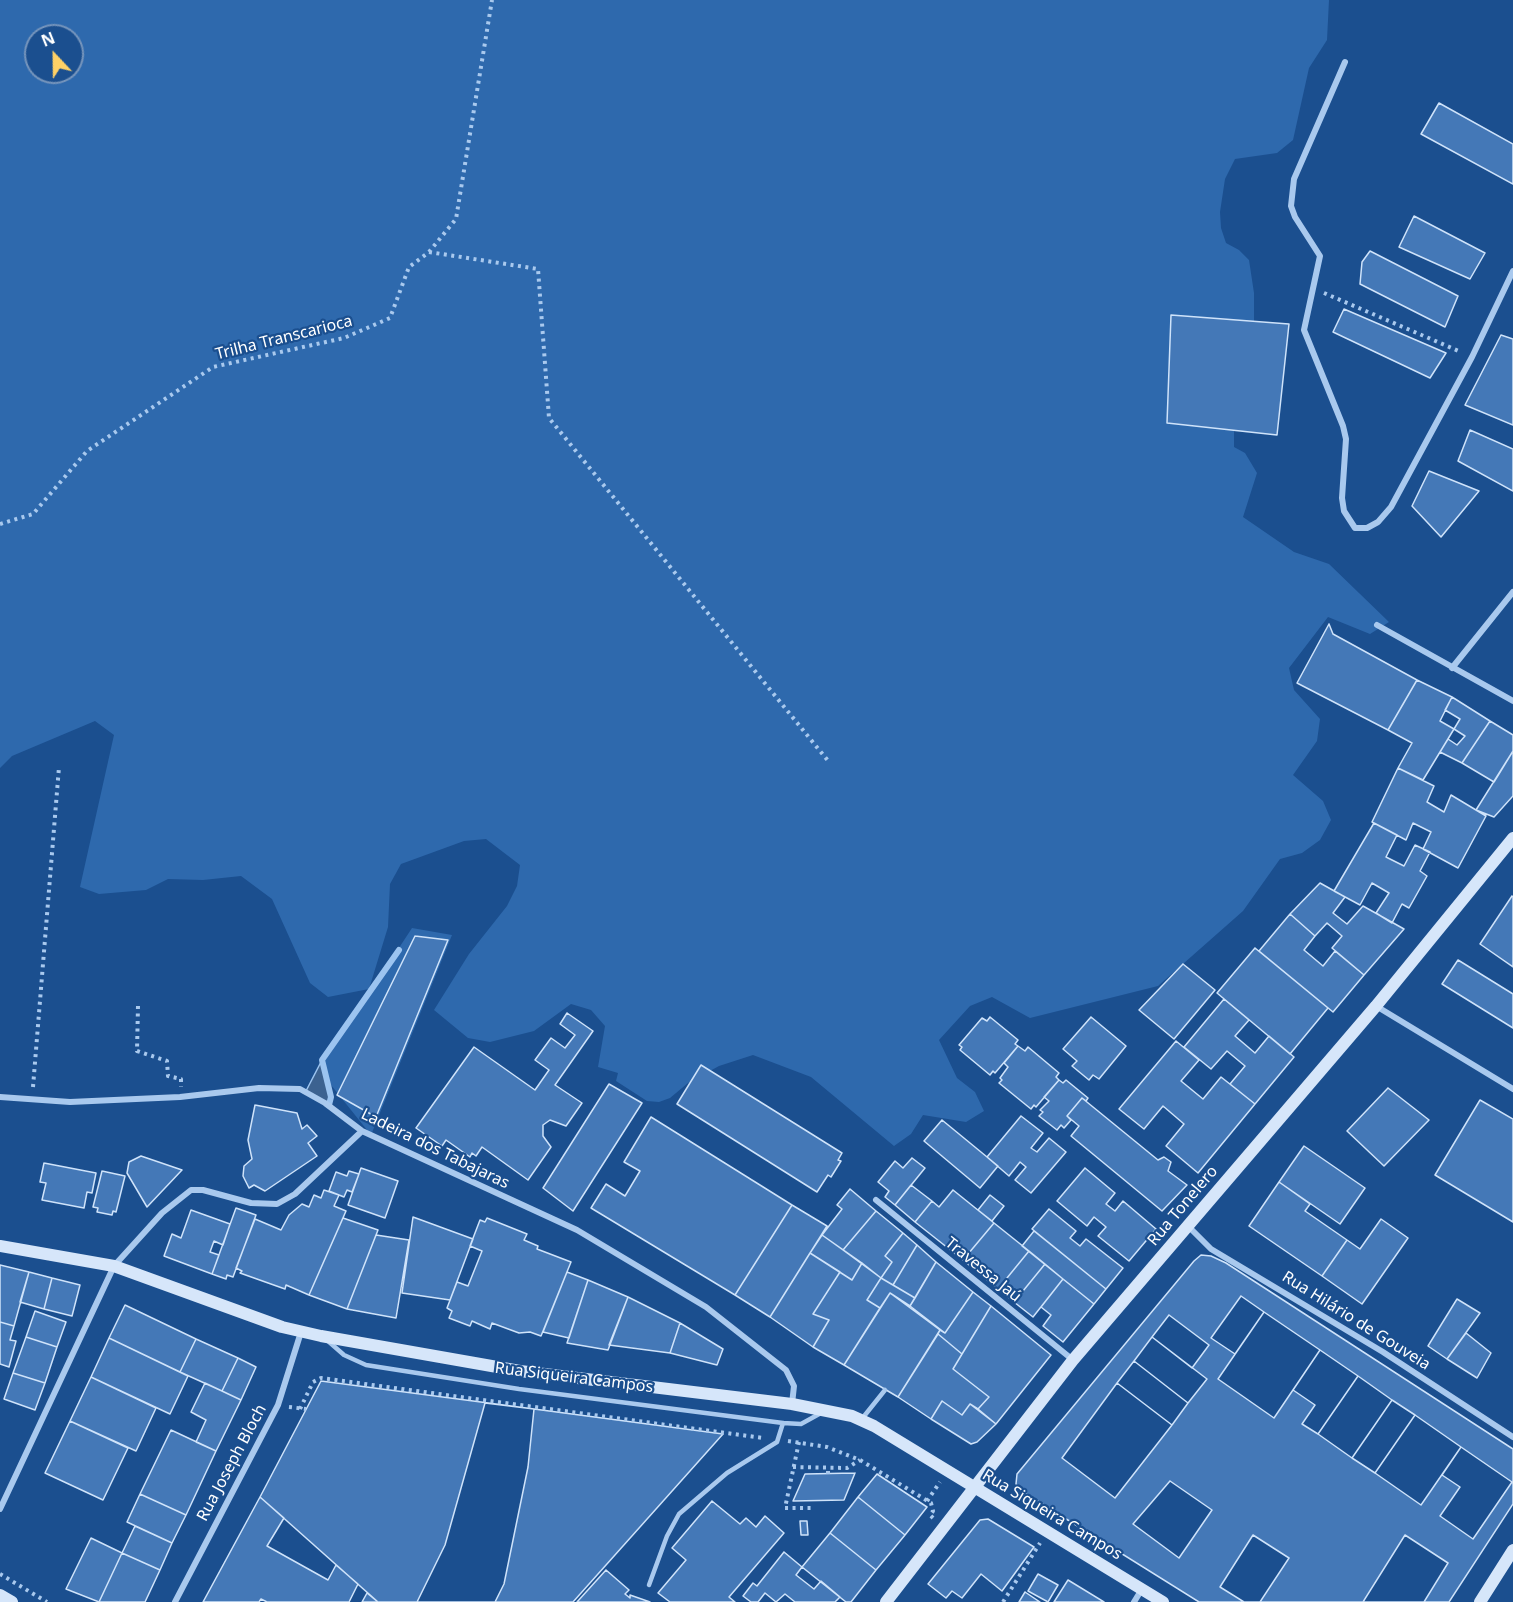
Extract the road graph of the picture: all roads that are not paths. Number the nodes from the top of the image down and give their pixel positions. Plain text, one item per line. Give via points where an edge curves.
1 (1345, 62) dead end
2 (1513, 271) edge
3 (1513, 592) edge
4 (1377, 624) dead end
5 (1452, 668) junction
6 (1513, 701) edge
7 (1513, 838) edge
8 (1376, 1006) junction
9 (1513, 1089) edge
10 (0, 1097) edge
11 (362, 1131) junction
12 (876, 1200) dead end
13 (1188, 1225) junction
14 (0, 1246) edge
15 (114, 1266) junction
16 (302, 1332) junction
17 (321, 1336) junction
18 (1073, 1360) junction
19 (885, 1390) dead end
20 (792, 1404) junction
21 (827, 1410) junction
22 (861, 1420) junction
23 (783, 1423) junction
24 (1513, 1437) edge
25 (974, 1487) junction
26 (0, 1509) edge
27 (1513, 1550) edge
28 (649, 1585) dead end
29 (1142, 1589) junction
30 (0, 1595) edge
31 (12, 1602) edge
32 (175, 1602) edge
33 (886, 1602) edge
34 (1134, 1602) edge
35 (1163, 1602) edge
36 (1480, 1602) edge

1 - 2 street via 1291,193 1295,218 1320,256 1304,330 1344,426 1342,498 1348,520 1355,528 1378,522 1391,507 1472,357
3 - 5 street
4 - 5 street
5 - 6 street
7 - 8 main road, Rua Tonelero
8 - 9 street
8 - 13 main road, Rua Tonelero
10 - 11 street, Ladeira dos Tabajaras via 70,1102 296,1088 325,1103
11 - 15 street via 296,1194 277,1204 251,1203 203,1190 185,1193
11 - 20 street, Ladeira dos Tabajaras via 577,1230 706,1307 786,1370 794,1386
12 - 18 street, Travessa Jaú
13 - 18 main road, Rua Tonelero
13 - 24 street, Rua Hilário de Gouveia via 1211,1249 1383,1352
14 - 15 main road, Rua Siqueira Campos
15 - 16 main road, Rua Siqueira Campos
15 - 26 street
16 - 17 main road, Rua Siqueira Campos
16 - 32 street, Rua Joseph Bloch via 278,1406
17 - 20 main road, Rua Siqueira Campos via 520,1371
17 - 23 lane, Rua Siqueira Campos via 344,1355 366,1365
18 - 25 main road, Rua Tonelero
19 - 22 lane
20 - 21 main road, Rua Siqueira Campos
21 - 22 main road, Rua Siqueira Campos
21 - 23 lane, Rua Siqueira Campos via 808,1422
22 - 25 main road, Rua Siqueira Campos
23 - 28 lane via 778,1440 727,1473 679,1514
25 - 29 main road, Rua Siqueira Campos
25 - 33 main road, Rua Tonelero
27 - 36 main road
29 - 34 street
29 - 35 main road, Rua Siqueira Campos
30 - 31 main road

